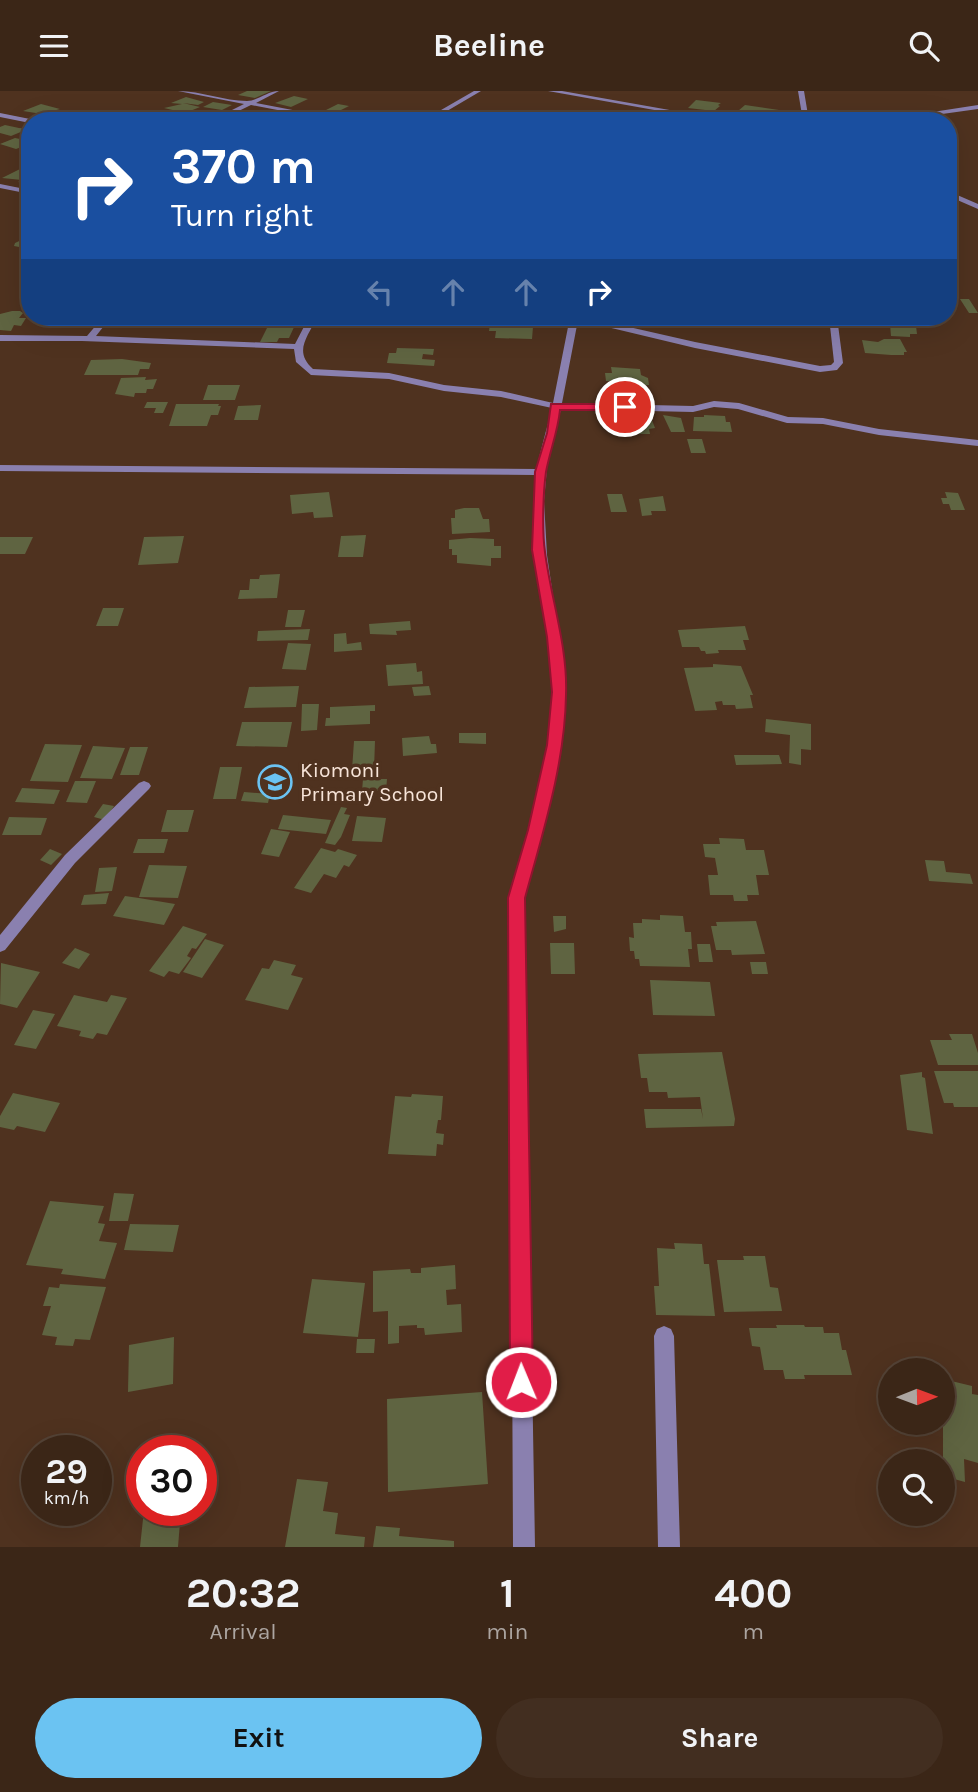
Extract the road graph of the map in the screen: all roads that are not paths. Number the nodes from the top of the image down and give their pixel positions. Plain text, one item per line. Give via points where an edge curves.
1 (181, 91) edge
2 (276, 91) edge
3 (478, 91) edge
4 (551, 91) edge
5 (604, 91) edge
6 (799, 92) edge
7 (594, 98) junction
8 (247, 104) junction
9 (978, 107) edge
10 (231, 112) edge
11 (294, 112) edge
12 (441, 112) edge
13 (676, 112) edge
14 (804, 112) edge
15 (942, 112) edge
16 (0, 115) edge
17 (21, 119) edge
18 (0, 186) edge
19 (21, 190) edge
20 (957, 197) edge
21 (978, 207) edge
22 (100, 326) edge
23 (308, 326) edge
24 (573, 326) edge
25 (614, 326) edge
26 (834, 326) edge
27 (0, 338) edge
28 (89, 339) junction
29 (298, 347) junction
30 (555, 406) junction
31 (978, 443) edge
32 (0, 468) edge
33 (541, 472) junction
34 (144, 786) dead end
35 (0, 946) edge
36 (664, 1336) dead end
37 (524, 1547) edge
38 (669, 1547) edge

1 - 8 street
2 - 8 street
3 - 12 street
4 - 7 street
5 - 7 street
6 - 14 street
7 - 13 street
8 - 10 street
8 - 11 street
9 - 15 street
16 - 17 street
18 - 19 street
20 - 21 street
22 - 28 street
23 - 29 street
24 - 30 street
25 - 26 street via 820,369 839,363
27 - 28 street
28 - 29 street
29 - 30 street via 300,362 311,372 389,376
30 - 31 street via 693,409 714,404 787,420
30 - 33 street
32 - 33 street
33 - 37 street via 538,550 559,692 555,745 517,898
34 - 35 street via 70,859
36 - 38 street

